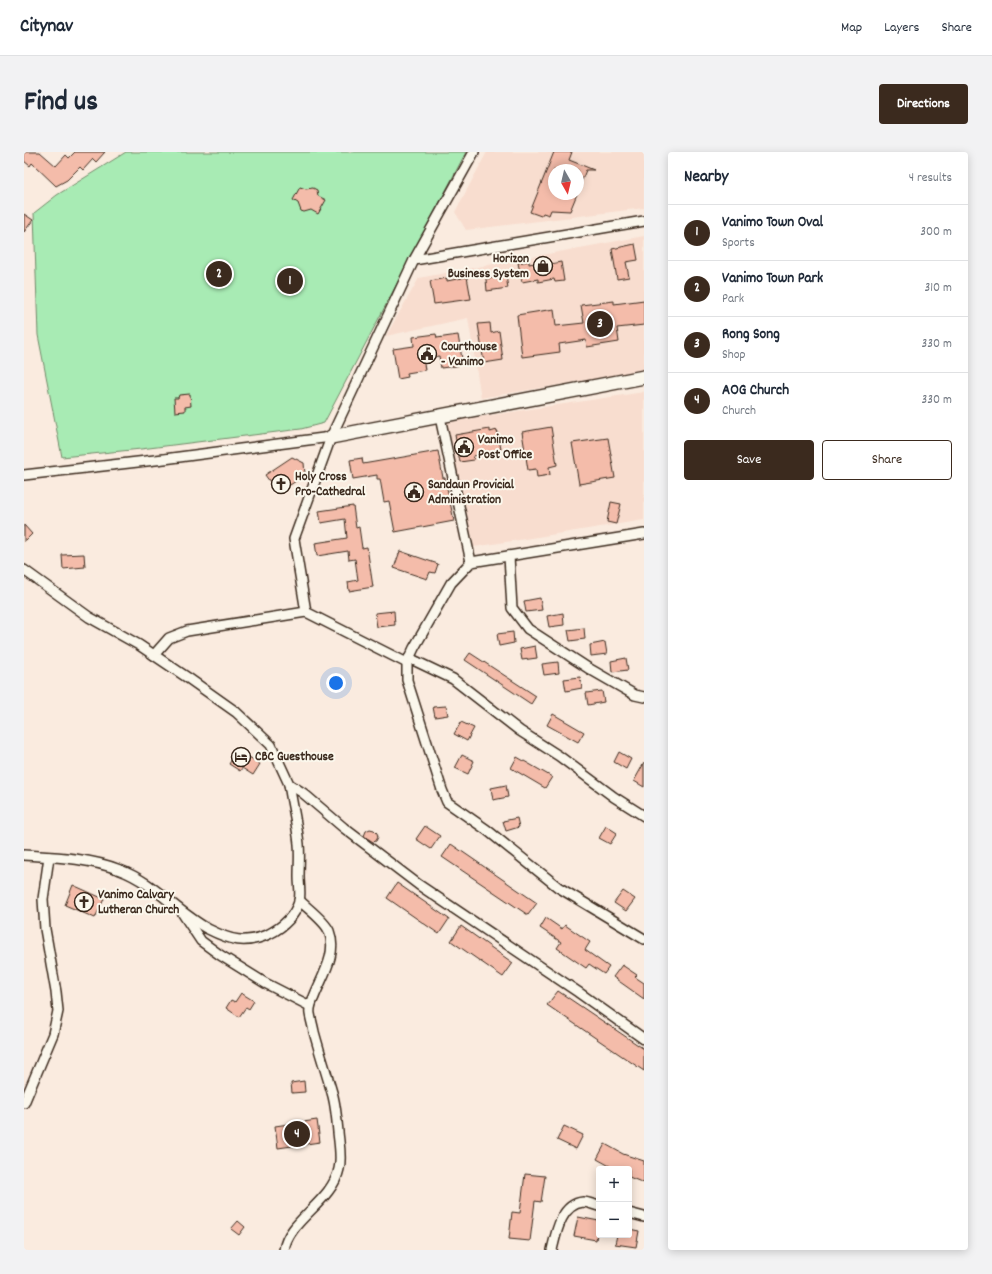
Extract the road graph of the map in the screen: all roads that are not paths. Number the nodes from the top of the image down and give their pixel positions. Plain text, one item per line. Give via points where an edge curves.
1 (474, 152) edge
2 (644, 221) edge
3 (414, 260) junction
4 (644, 377) edge
5 (440, 416) junction
6 (332, 437) junction
7 (24, 475) edge
8 (644, 534) edge
9 (509, 556) junction
10 (471, 562) junction
11 (24, 570) edge
12 (306, 612) junction
13 (154, 655) junction
14 (408, 661) junction
15 (644, 697) edge
16 (289, 784) junction
17 (644, 816) edge
18 (24, 855) edge
19 (49, 857) junction
20 (299, 900) junction
21 (180, 909) junction
22 (644, 939) edge
23 (310, 1006) junction
24 (644, 1039) edge
25 (24, 1103) edge
26 (596, 1205) edge
27 (632, 1215) edge
28 (644, 1217) edge
29 (284, 1250) edge
30 (552, 1250) edge

1 - 3 street
2 - 3 street
3 - 6 street
4 - 5 street
5 - 6 street
5 - 10 street
6 - 7 street
6 - 12 street via 294,539
8 - 9 street
9 - 10 street
9 - 15 street via 512,608 528,629 588,668 635,695
10 - 14 street via 451,583
11 - 13 street via 89,617
12 - 13 street via 187,631 169,638
12 - 14 street
13 - 16 street via 236,712 262,736 271,745
14 - 17 street via 453,679 520,731
14 - 22 street via 407,680 447,802 464,812 558,888
16 - 20 street via 299,845
16 - 24 street via 419,885
18 - 19 street
19 - 21 street via 78,859 121,870 140,880
19 - 25 street via 43,899 58,1011 53,1034
20 - 21 street via 294,913 275,931 237,941 207,928
20 - 23 street via 329,930 332,946 330,960
21 - 23 street via 201,941 265,983
23 - 29 street via 317,1045 334,1098 340,1168 334,1184 298,1224 285,1242
26 - 30 street via 583,1202 572,1206 564,1213
27 - 28 street

